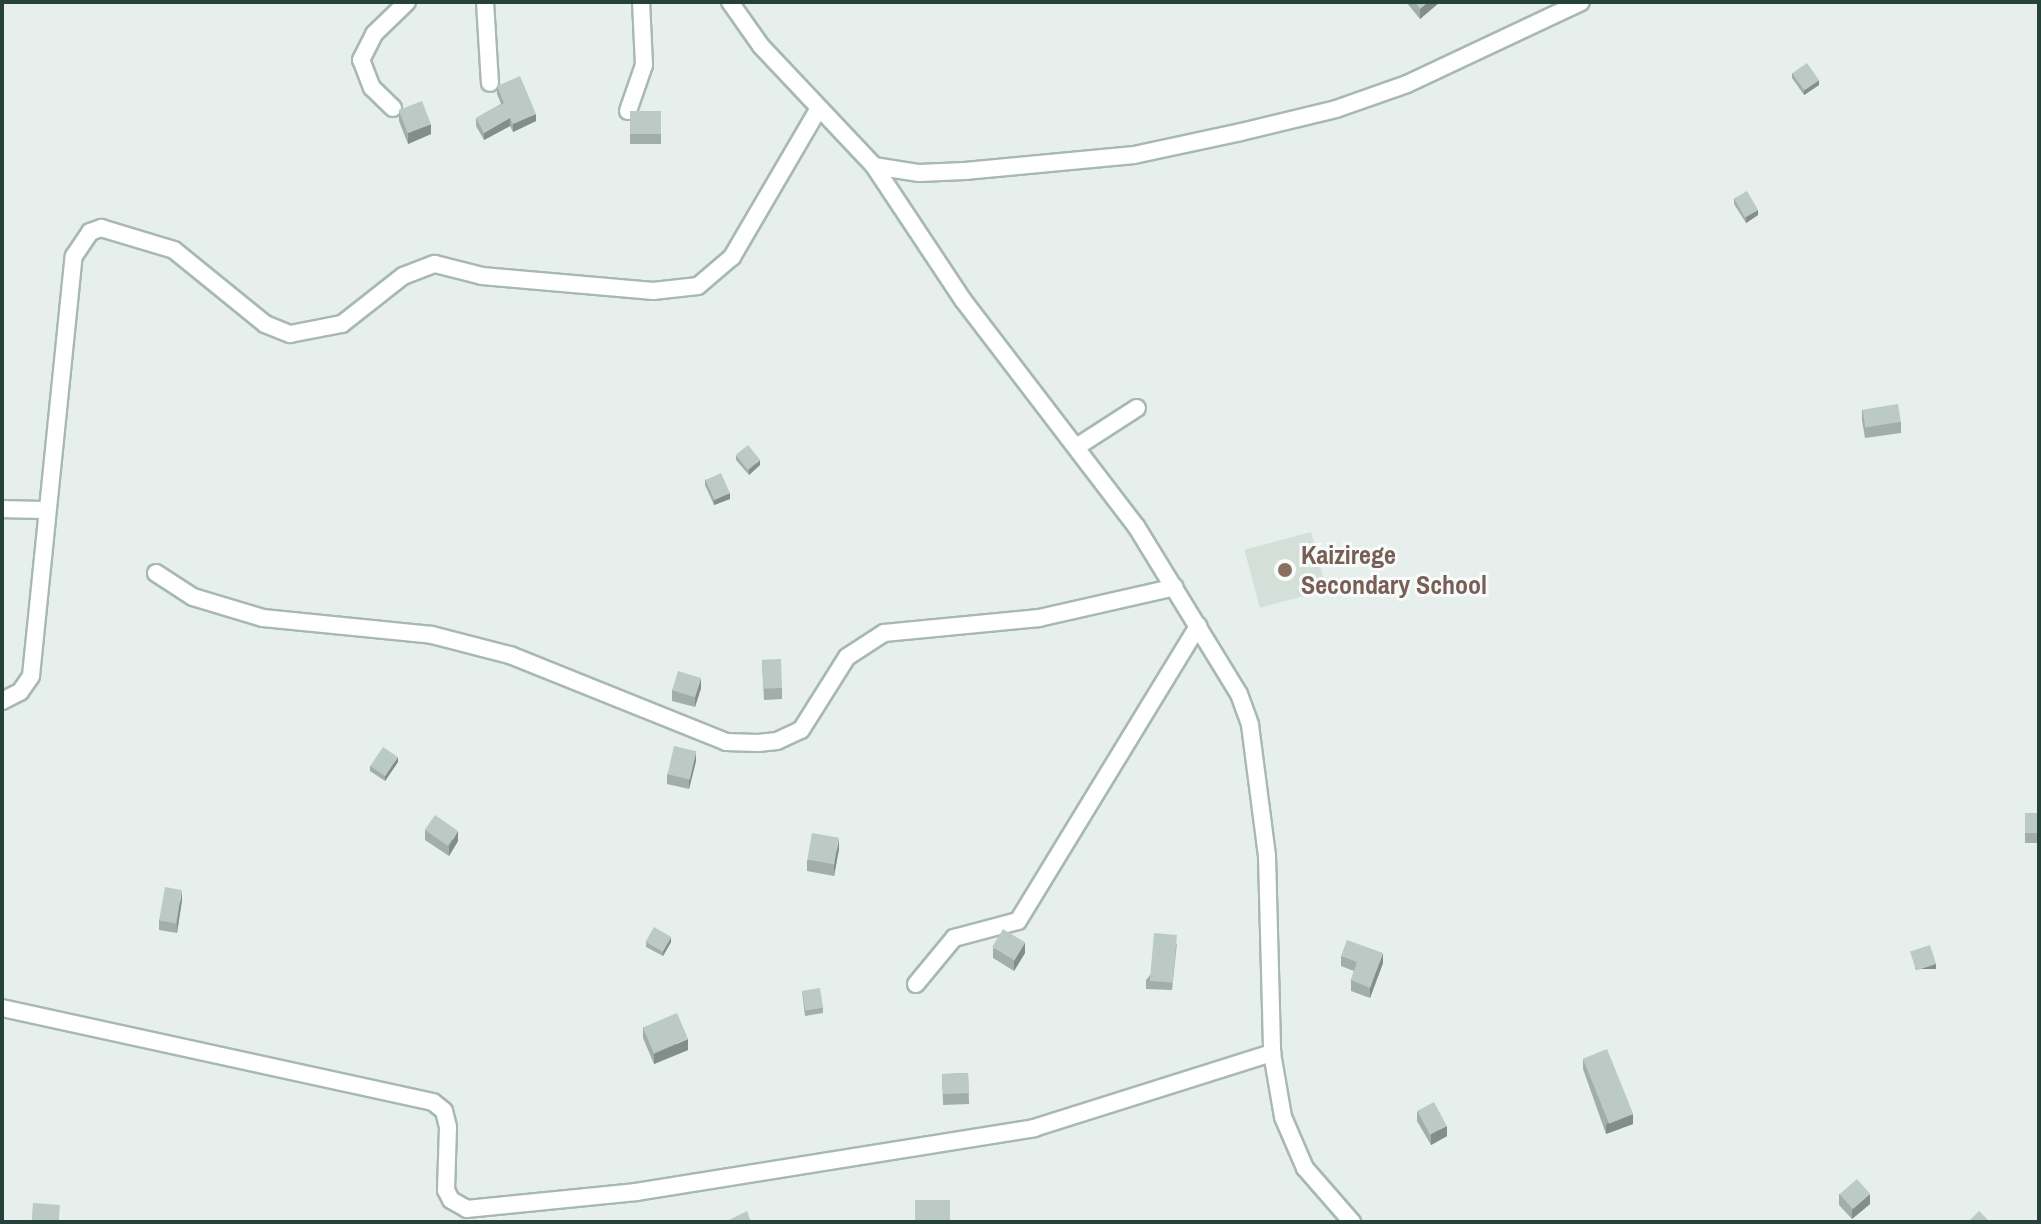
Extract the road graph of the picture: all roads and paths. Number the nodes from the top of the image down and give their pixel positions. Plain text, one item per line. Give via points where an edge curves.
1 (407, 2) edge
2 (485, 2) edge
3 (641, 2) edge
4 (730, 2) edge
5 (1581, 2) edge
6 (490, 83) dead end
7 (393, 108) dead end
8 (818, 110) junction
9 (628, 111) edge
10 (874, 166) junction
11 (1137, 408) dead end
12 (1078, 446) junction
13 (2, 509) edge
14 (47, 510) junction
15 (156, 573) dead end
16 (1175, 587) junction
17 (1198, 626) junction
18 (2, 701) edge
19 (916, 984) dead end
20 (2, 1008) edge
21 (1272, 1053) junction
22 (1352, 1222) edge

1 - 7 street via 374,34 361,60 372,88
2 - 6 street
3 - 9 street via 644,65
4 - 8 street
5 - 10 street via 1407,84 1241,132 1088,159 919,173
8 - 10 street
8 - 14 street via 732,257 698,286 637,290 482,276 435,264 403,276 342,324 290,334 265,324 174,250 101,228 90,232 74,256
10 - 12 street via 963,300
11 - 12 street
12 - 16 street
13 - 14 street
14 - 18 street via 31,676 20,692
15 - 16 street via 193,597 263,618 432,635 510,655 726,742 758,743 801,730 847,657 884,633 1039,618
16 - 17 street
17 - 19 street via 1024,915 1013,925 954,938
17 - 21 street via 1239,694 1250,725 1267,856
20 - 21 street via 433,1102 444,1111 448,1127 446,1190 451,1200 467,1209 636,1192 1034,1128
21 - 22 street via 1292,1142 1318,1185

